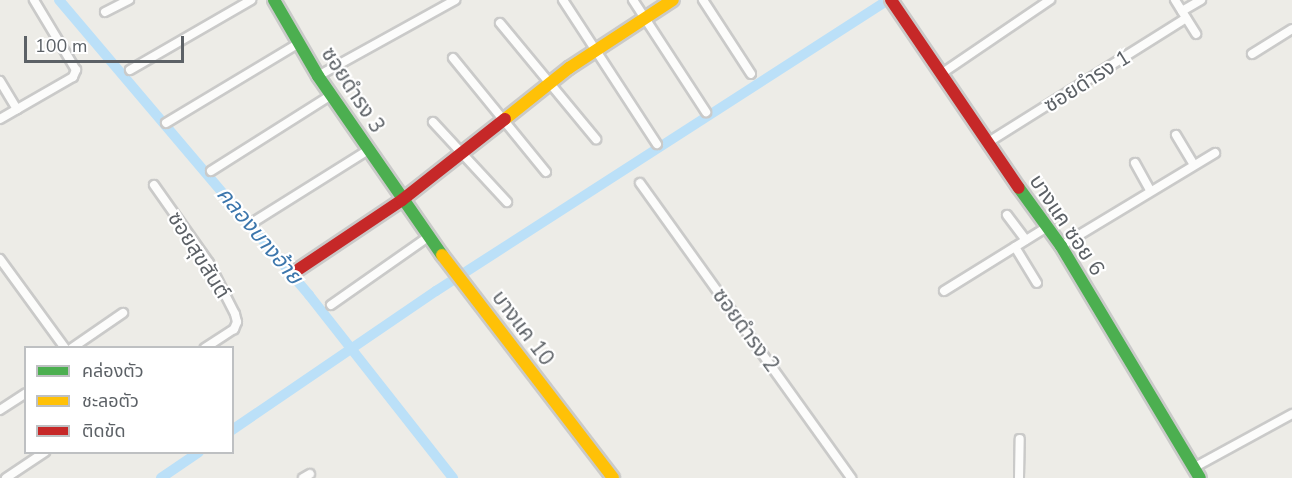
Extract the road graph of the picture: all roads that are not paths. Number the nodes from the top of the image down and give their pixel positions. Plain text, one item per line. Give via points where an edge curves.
1 (34, 0) edge
2 (129, 0) edge
3 (251, 0) edge
4 (274, 0) edge
5 (454, 0) edge
6 (563, 0) edge
7 (633, 0) edge
8 (673, 0) edge
9 (703, 0) edge
10 (891, 0) edge
11 (1050, 0) edge
12 (1175, 0) edge
13 (1201, 0) edge
14 (105, 12) dead end
15 (1184, 15) junction
16 (645, 18) junction
17 (500, 23) dead end
18 (1292, 29) edge
19 (1196, 34) dead end
20 (299, 43) junction
21 (596, 50) junction
22 (1252, 54) dead end
23 (453, 58) dead end
24 (130, 70) dead end
25 (751, 74) dead end
26 (941, 74) junction
27 (318, 76) junction
28 (0, 81) edge
29 (548, 84) junction
30 (331, 94) junction
31 (17, 109) junction
32 (706, 112) dead end
33 (0, 119) edge
34 (505, 119) junction
35 (433, 122) dead end
36 (166, 123) dead end
37 (1176, 135) dead end
38 (596, 139) dead end
39 (987, 143) junction
40 (657, 144) dead end
41 (368, 150) junction
42 (462, 153) junction
43 (1215, 153) dead end
44 (1135, 163) dead end
45 (1194, 165) junction
46 (211, 171) dead end
47 (546, 172) dead end
48 (640, 183) dead end
49 (154, 185) dead end
50 (1150, 190) junction
51 (402, 201) junction
52 (507, 202) dead end
53 (1007, 215) dead end
54 (255, 221) dead end
55 (1048, 226) junction
56 (428, 237) junction
57 (1026, 240) junction
58 (1061, 246) junction
59 (1015, 247) junction
60 (0, 259) edge
61 (299, 268) dead end
62 (1037, 283) dead end
63 (944, 291) dead end
64 (331, 305) dead end
65 (123, 313) dead end
66 (63, 346) edge
67 (75, 346) edge
68 (208, 346) edge
69 (24, 394) edge
70 (0, 410) edge
71 (1292, 414) edge
72 (1020, 439) dead end
73 (43, 454) edge
74 (1197, 473) edge
75 (6, 478) edge
76 (613, 478) edge
77 (851, 478) edge
78 (1019, 478) edge

1 - 31 street via 76,69 73,76
2 - 14 street
3 - 24 street
4 - 20 street, ซอยดำรง 3
5 - 27 street
6 - 21 street
7 - 16 street
8 - 16 street
9 - 25 street
10 - 26 street, บางแค ซอย 6
11 - 26 street
12 - 15 street
13 - 15 street, ซอยดำรง 1
15 - 19 street
15 - 39 street, ซอยดำรง 1
16 - 21 street
16 - 32 street
17 - 29 street
18 - 22 street
20 - 27 street, ซอยดำรง 3
20 - 36 street
21 - 29 street
21 - 40 street
23 - 34 street
26 - 39 street, บางแค ซอย 6
27 - 30 street, ซอยดำรง 3
28 - 31 street
29 - 34 street
29 - 38 street
30 - 41 street, ซอยดำรง 3
30 - 46 street
31 - 33 street
34 - 42 street
34 - 47 street
35 - 42 street
37 - 45 street
39 - 55 street, บางแค ซอย 6
41 - 51 street, ซอยดำรง 3
41 - 54 street
42 - 51 street
42 - 52 street
43 - 45 street
44 - 50 street
45 - 50 street
48 - 77 street, ซอยดำรง 2
49 - 68 street, ซอยสุขสันต์ via 208,263 235,314 234,329
50 - 58 street
51 - 56 street, บางแค 10
51 - 61 street
53 - 57 street
55 - 57 street
55 - 58 street, บางแค ซอย 6
56 - 64 street
56 - 76 street, บางแค 10
57 - 59 street
58 - 74 street, บางแค ซอย 6
59 - 62 street
59 - 63 street
60 - 66 street
65 - 67 street
69 - 70 street
71 - 74 street
72 - 78 street
73 - 75 street

